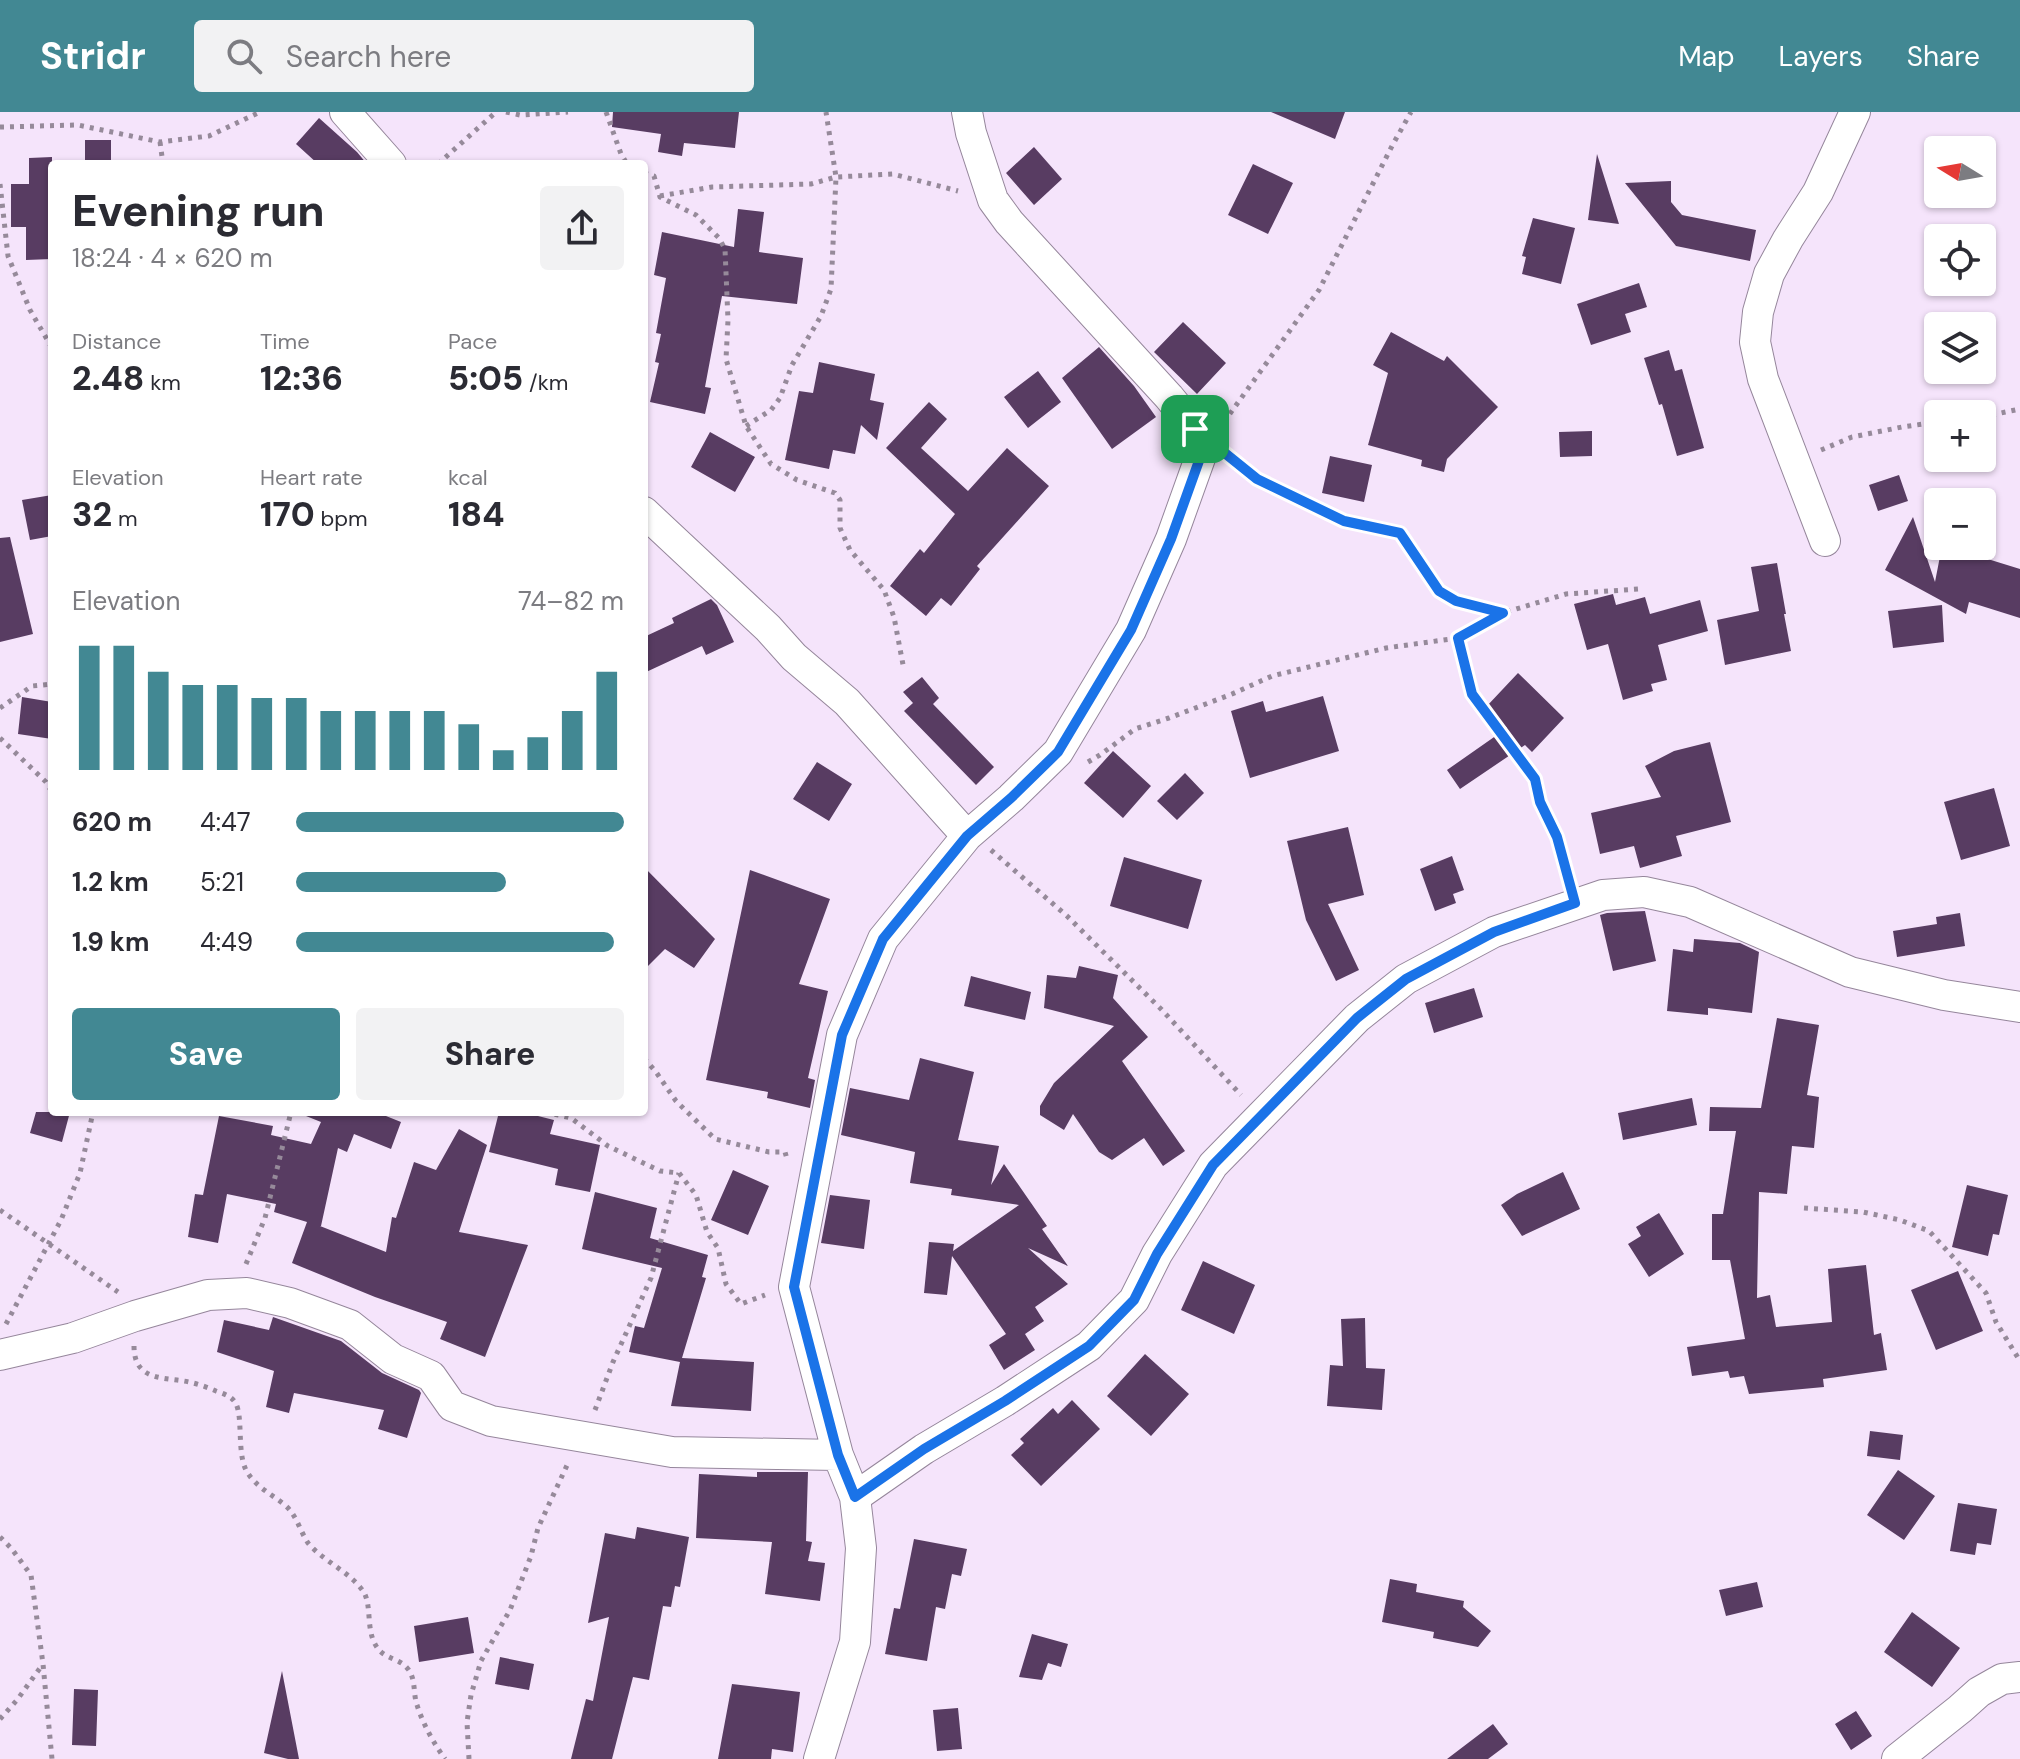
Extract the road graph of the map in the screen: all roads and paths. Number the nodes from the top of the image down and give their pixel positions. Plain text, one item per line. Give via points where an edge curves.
1 (260, 112) edge
2 (345, 112) edge
3 (496, 112) edge
4 (506, 112) edge
5 (568, 112) edge
6 (606, 112) edge
7 (826, 112) edge
8 (967, 112) edge
9 (1411, 112) edge
10 (1855, 112) edge
11 (0, 127) edge
12 (160, 142) junction
13 (162, 160) edge
14 (387, 160) edge
15 (442, 160) edge
16 (625, 160) edge
17 (648, 174) edge
18 (836, 177) junction
19 (0, 184) edge
20 (660, 197) junction
21 (993, 200) junction
22 (48, 341) edge
23 (2020, 409) edge
24 (1996, 414) edge
25 (1924, 424) edge
26 (746, 426) junction
27 (1203, 435) junction
28 (1794, 461) junction
29 (648, 516) edge
30 (1825, 541) dead end
31 (1638, 589) dead end
32 (1503, 613) junction
33 (1458, 638) junction
34 (904, 670) dead end
35 (48, 684) edge
36 (0, 708) edge
37 (0, 738) edge
38 (1087, 763) dead end
39 (48, 785) edge
40 (967, 836) junction
41 (1575, 903) junction
42 (2020, 1007) edge
43 (648, 1063) edge
44 (92, 1116) edge
45 (290, 1116) edge
46 (562, 1116) edge
47 (1260, 1117) junction
48 (789, 1164) dead end
49 (679, 1173) junction
50 (1804, 1208) dead end
51 (0, 1210) edge
52 (49, 1243) junction
53 (794, 1287) junction
54 (234, 1294) junction
55 (141, 1314) junction
56 (2, 1342) edge
57 (2020, 1361) edge
58 (582, 1436) junction
59 (838, 1455) junction
60 (855, 1497) junction
61 (0, 1537) edge
62 (43, 1664) junction
63 (2020, 1677) edge
64 (0, 1719) edge
65 (52, 1759) edge
66 (445, 1759) edge
67 (469, 1759) edge
68 (819, 1759) edge
69 (1897, 1759) edge

1 - 12 path via 209,136
2 - 14 street
3 - 15 path
4 - 5 path
6 - 16 path
7 - 18 path
8 - 21 street
9 - 27 path via 1319,290
10 - 28 street via 1818,192 1769,274 1758,312 1755,342 1763,379
11 - 12 path via 78,125
12 - 13 path
17 - 20 path via 654,176
18 - 20 path via 811,184 712,187
18 - 21 path via 893,174
18 - 26 path via 831,289 780,398
19 - 22 path via 8,256
20 - 26 path via 696,215 725,249 726,359
21 - 27 street
23 - 24 path
25 - 28 path via 1852,437
26 - 34 path via 771,464 840,500 840,528 850,550 884,590
27 - 32 path via 1257,479 1344,521 1400,533 1439,591
27 - 40 street via 1171,539 1131,630 1058,752
28 - 30 street
29 - 40 street via 847,702
31 - 32 path via 1566,594
32 - 33 path
33 - 38 path via 1386,648 1272,676 1135,729
33 - 41 path via 1472,694 1535,779
35 - 36 path via 32,686
37 - 39 path
40 - 47 path via 993,851 1067,916
40 - 53 street via 883,939 842,1035
41 - 42 street via 1644,892 1690,902 1850,972
41 - 47 street via 1494,932 1406,979 1357,1018
43 - 48 path via 676,1101 715,1139 785,1152
44 - 52 path via 80,1173
45 - 54 path via 265,1218
46 - 49 path via 608,1146 660,1171
47 - 60 street via 1213,1165 1134,1300 1089,1346
49 - 53 path via 696,1195 726,1284 741,1304 764,1296 782,1278
49 - 58 path via 651,1278
50 - 57 path via 1863,1212 1929,1231 1986,1293 1996,1322
51 - 52 path
52 - 55 path
52 - 56 path
53 - 59 street
54 - 55 street via 208,1295
54 - 58 street via 290,1303 350,1325 393,1359 431,1376 452,1406 491,1421
55 - 56 street via 73,1338
55 - 66 path via 134,1352 141,1370 232,1397 238,1406 244,1467 288,1508 307,1541 362,1590 374,1643 409,1670 417,1704
58 - 59 street via 672,1452
58 - 67 path via 538,1528 510,1610 481,1661 467,1722
59 - 60 street
60 - 68 street via 861,1548 855,1642
61 - 62 path via 31,1575
62 - 64 path
62 - 65 path
63 - 69 street via 2002,1679 1979,1692

